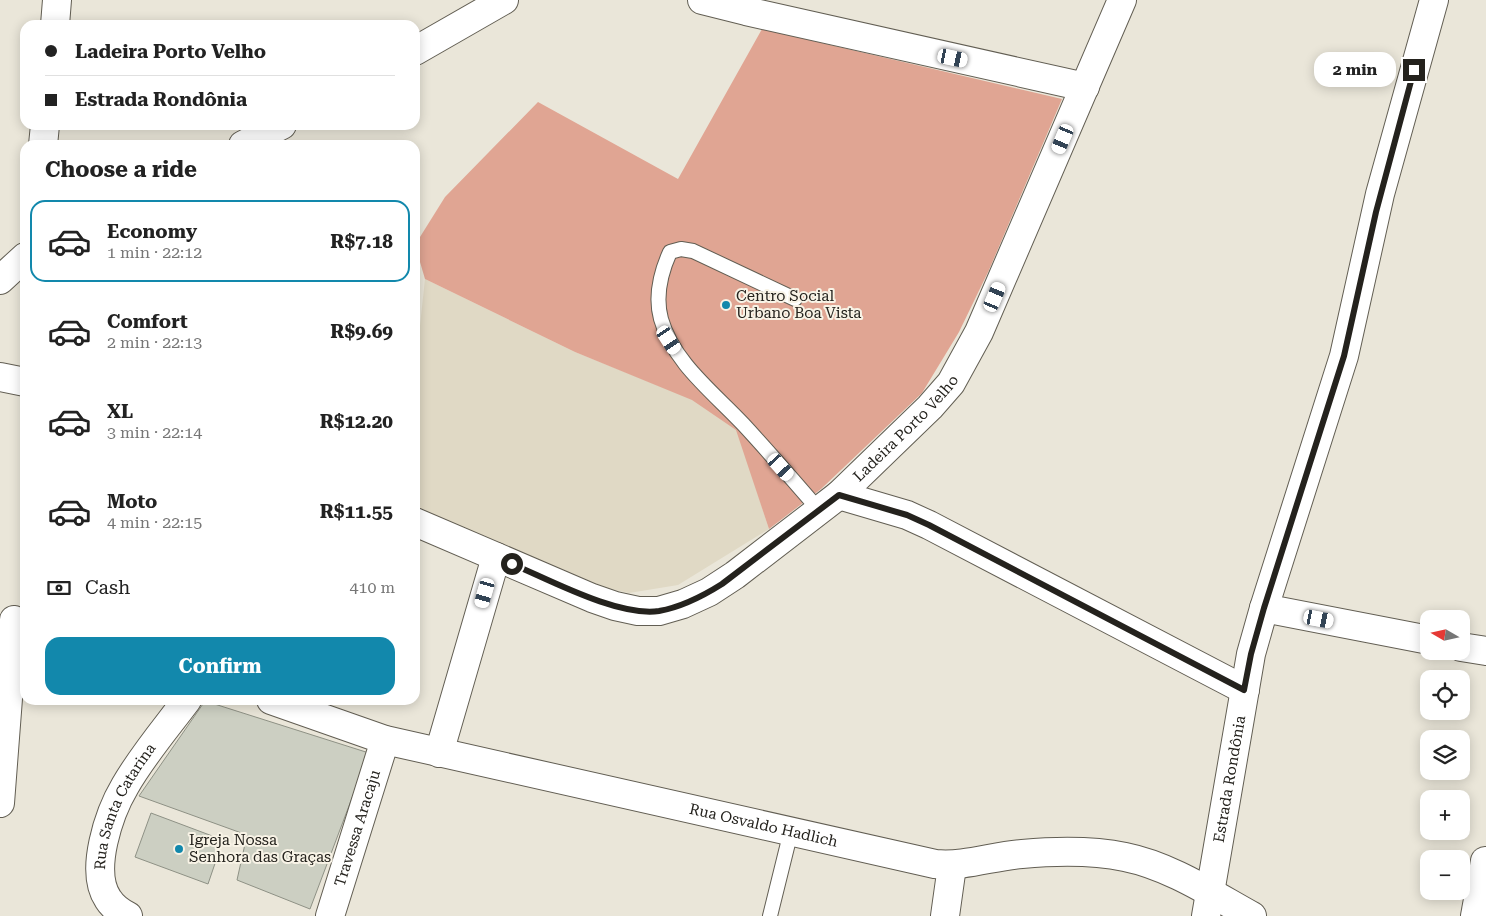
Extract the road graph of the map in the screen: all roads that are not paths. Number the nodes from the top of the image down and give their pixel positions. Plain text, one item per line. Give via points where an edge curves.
1 (57, 0) edge
2 (504, 0) edge
3 (702, 0) edge
4 (1122, 0) edge
5 (1434, 0) edge
6 (55, 20) edge
7 (420, 48) edge
8 (1085, 87) junction
9 (272, 130) edge
10 (253, 140) edge
11 (20, 262) edge
12 (0, 280) edge
13 (795, 299) dead end
14 (0, 377) edge
15 (20, 381) edge
16 (829, 502) junction
17 (420, 524) edge
18 (496, 557) junction
19 (1264, 608) junction
20 (13, 620) edge
21 (1420, 638) edge
22 (1470, 648) edge
23 (1486, 651) edge
24 (1244, 690) junction
25 (183, 705) edge
26 (285, 705) edge
27 (385, 740) junction
28 (439, 753) junction
29 (0, 803) edge
30 (791, 831) junction
31 (952, 866) junction
32 (1476, 872) edge
33 (1208, 905) edge
34 (128, 916) edge
35 (330, 916) edge
36 (770, 916) edge
37 (945, 916) edge
38 (1252, 916) edge
39 (1475, 916) edge

1 - 6 street
2 - 7 street
3 - 8 street
4 - 8 street, Ladeira Porto Velho
5 - 19 street, Estrada Rondônia via 1380,194 1344,356
8 - 16 street, Ladeira Porto Velho via 980,332 951,383 930,407
9 - 10 street
11 - 12 street
13 - 16 lane via 693,251 681,249 670,252 662,270 661,318 669,340 684,362 743,425
14 - 15 street
16 - 18 street, Ladeira Porto Velho via 709,592 659,611 615,606
16 - 24 street via 885,508 929,525
17 - 18 street, Ladeira Porto Velho
18 - 28 street
19 - 21 street
19 - 24 street, Estrada Rondônia
20 - 29 street
22 - 23 street
24 - 33 street, Estrada Rondônia
25 - 34 street, Rua Santa Catarina via 124,787 110,817 103,845 101,884 107,898
26 - 27 street, Rua Osvaldo Hadlich
27 - 28 street, Rua Osvaldo Hadlich
27 - 35 street, Travessa Aracaju
28 - 30 street, Rua Osvaldo Hadlich
30 - 31 street, Rua Osvaldo Hadlich
30 - 36 lane
31 - 33 street, Rua Osvaldo Hadlich via 1019,854 1088,852 1125,857 1175,874
31 - 37 street
32 - 39 street
33 - 38 street, Rua Osvaldo Hadlich

